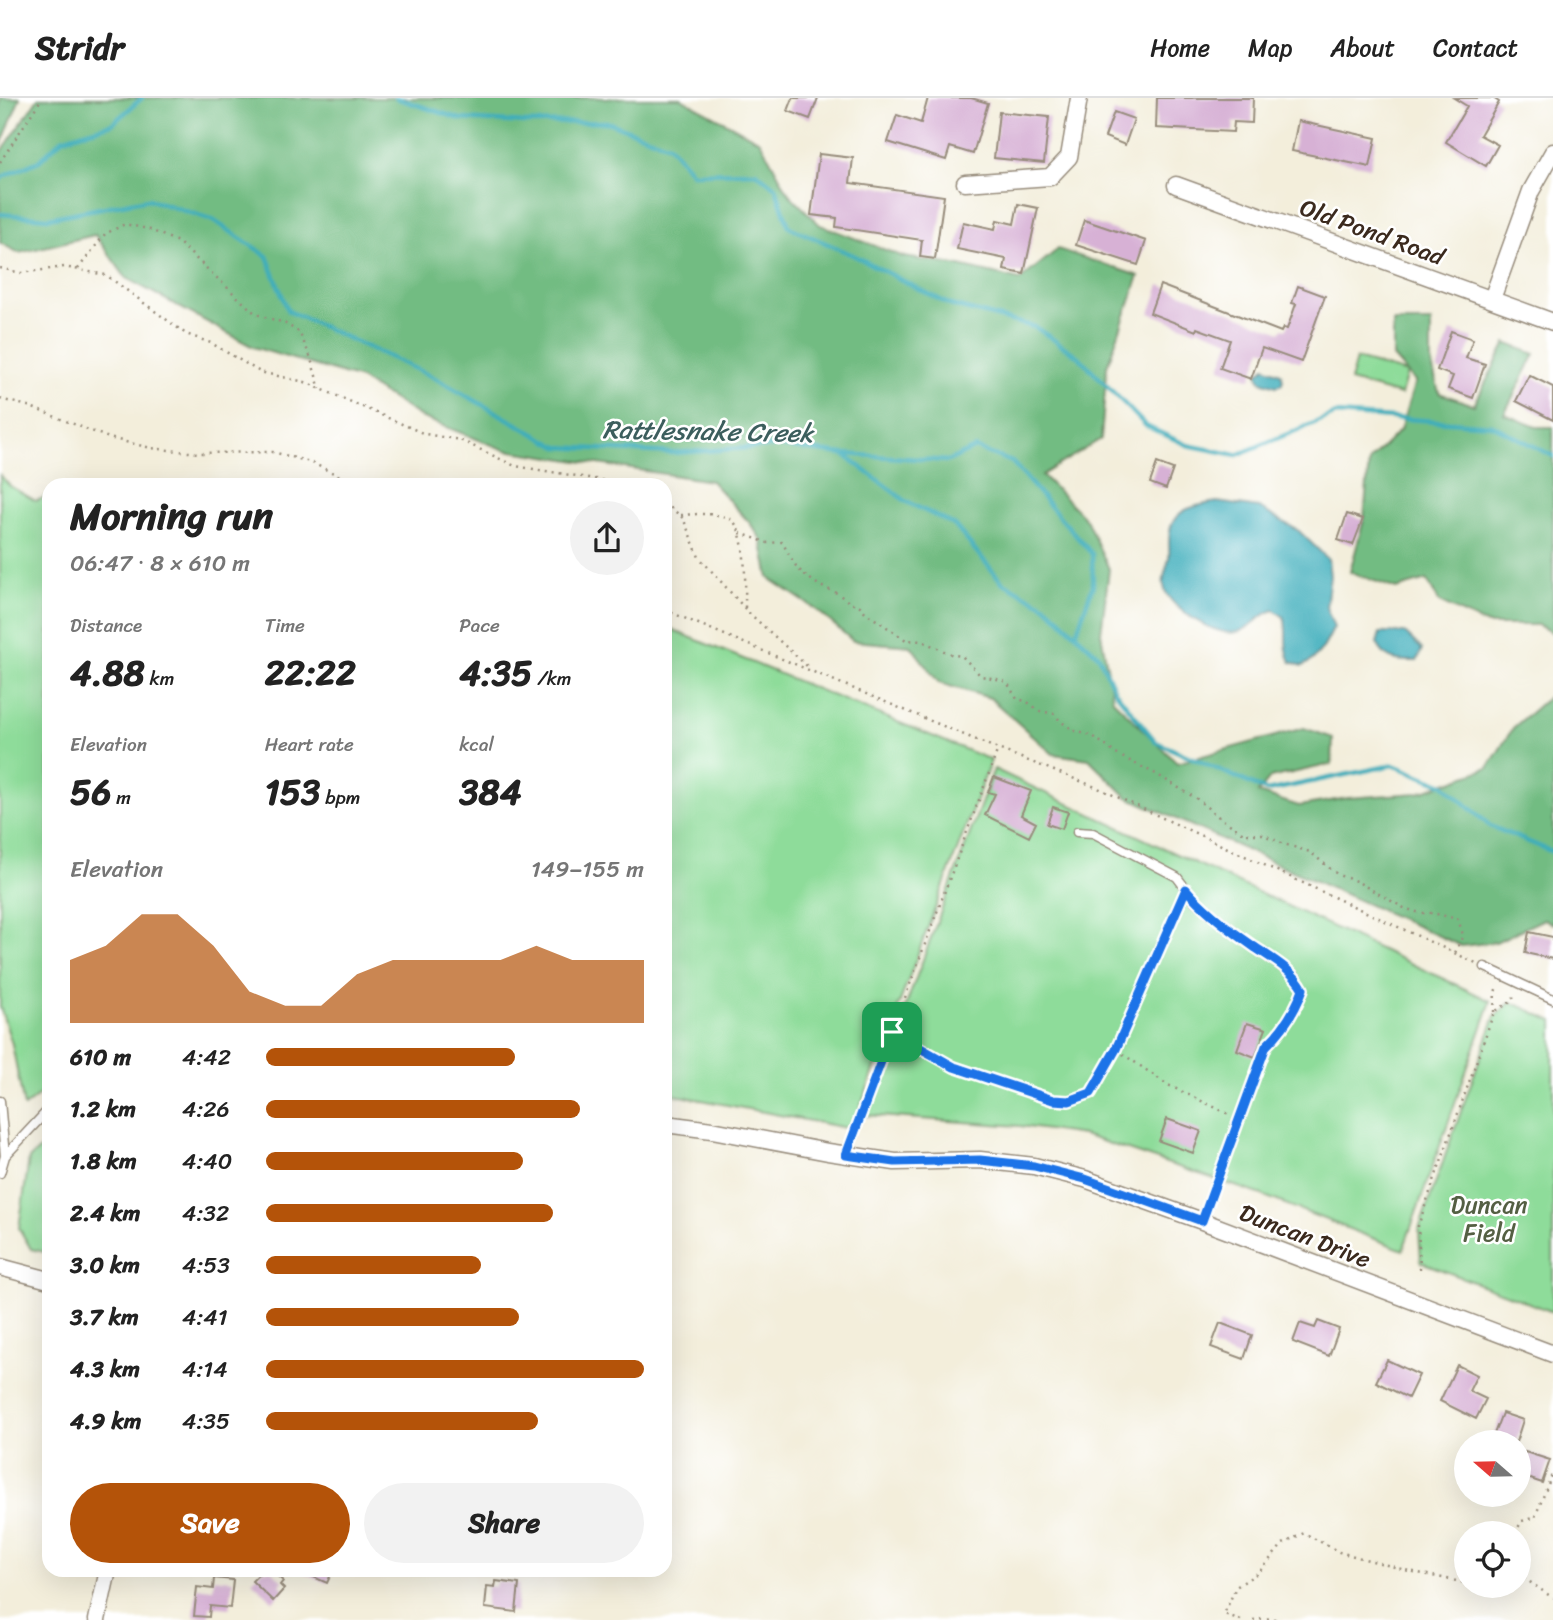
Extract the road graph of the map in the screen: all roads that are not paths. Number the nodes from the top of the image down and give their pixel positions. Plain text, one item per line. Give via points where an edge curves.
1 (1079, 98) edge
2 (1553, 152) edge
3 (965, 183) dead end
4 (1176, 185) dead end
5 (1492, 299) junction
6 (1553, 322) edge
7 (1077, 832) dead end
8 (1485, 967) road end
9 (1553, 999) edge
10 (0, 1101) edge
11 (42, 1116) edge
12 (672, 1125) edge
13 (5, 1156) junction
14 (0, 1173) edge
15 (1202, 1221) junction
16 (0, 1267) edge
17 (42, 1278) edge
18 (1553, 1354) edge
19 (106, 1577) edge
20 (97, 1620) edge

1 - 3 street via 1069,157 1049,177
2 - 5 street via 1531,191
4 - 5 street, Old Pond Road
5 - 6 street, Old Pond Road
7 - 15 lane via 1093,833 1177,877 1195,901 1295,975 1303,989 1296,1009 1266,1046
8 - 9 lane
10 - 13 lane
11 - 13 lane
12 - 15 street, Duncan Drive via 895,1162 980,1160 1034,1166 1085,1179
13 - 14 lane
15 - 18 street, Duncan Drive
16 - 17 street
19 - 20 street

